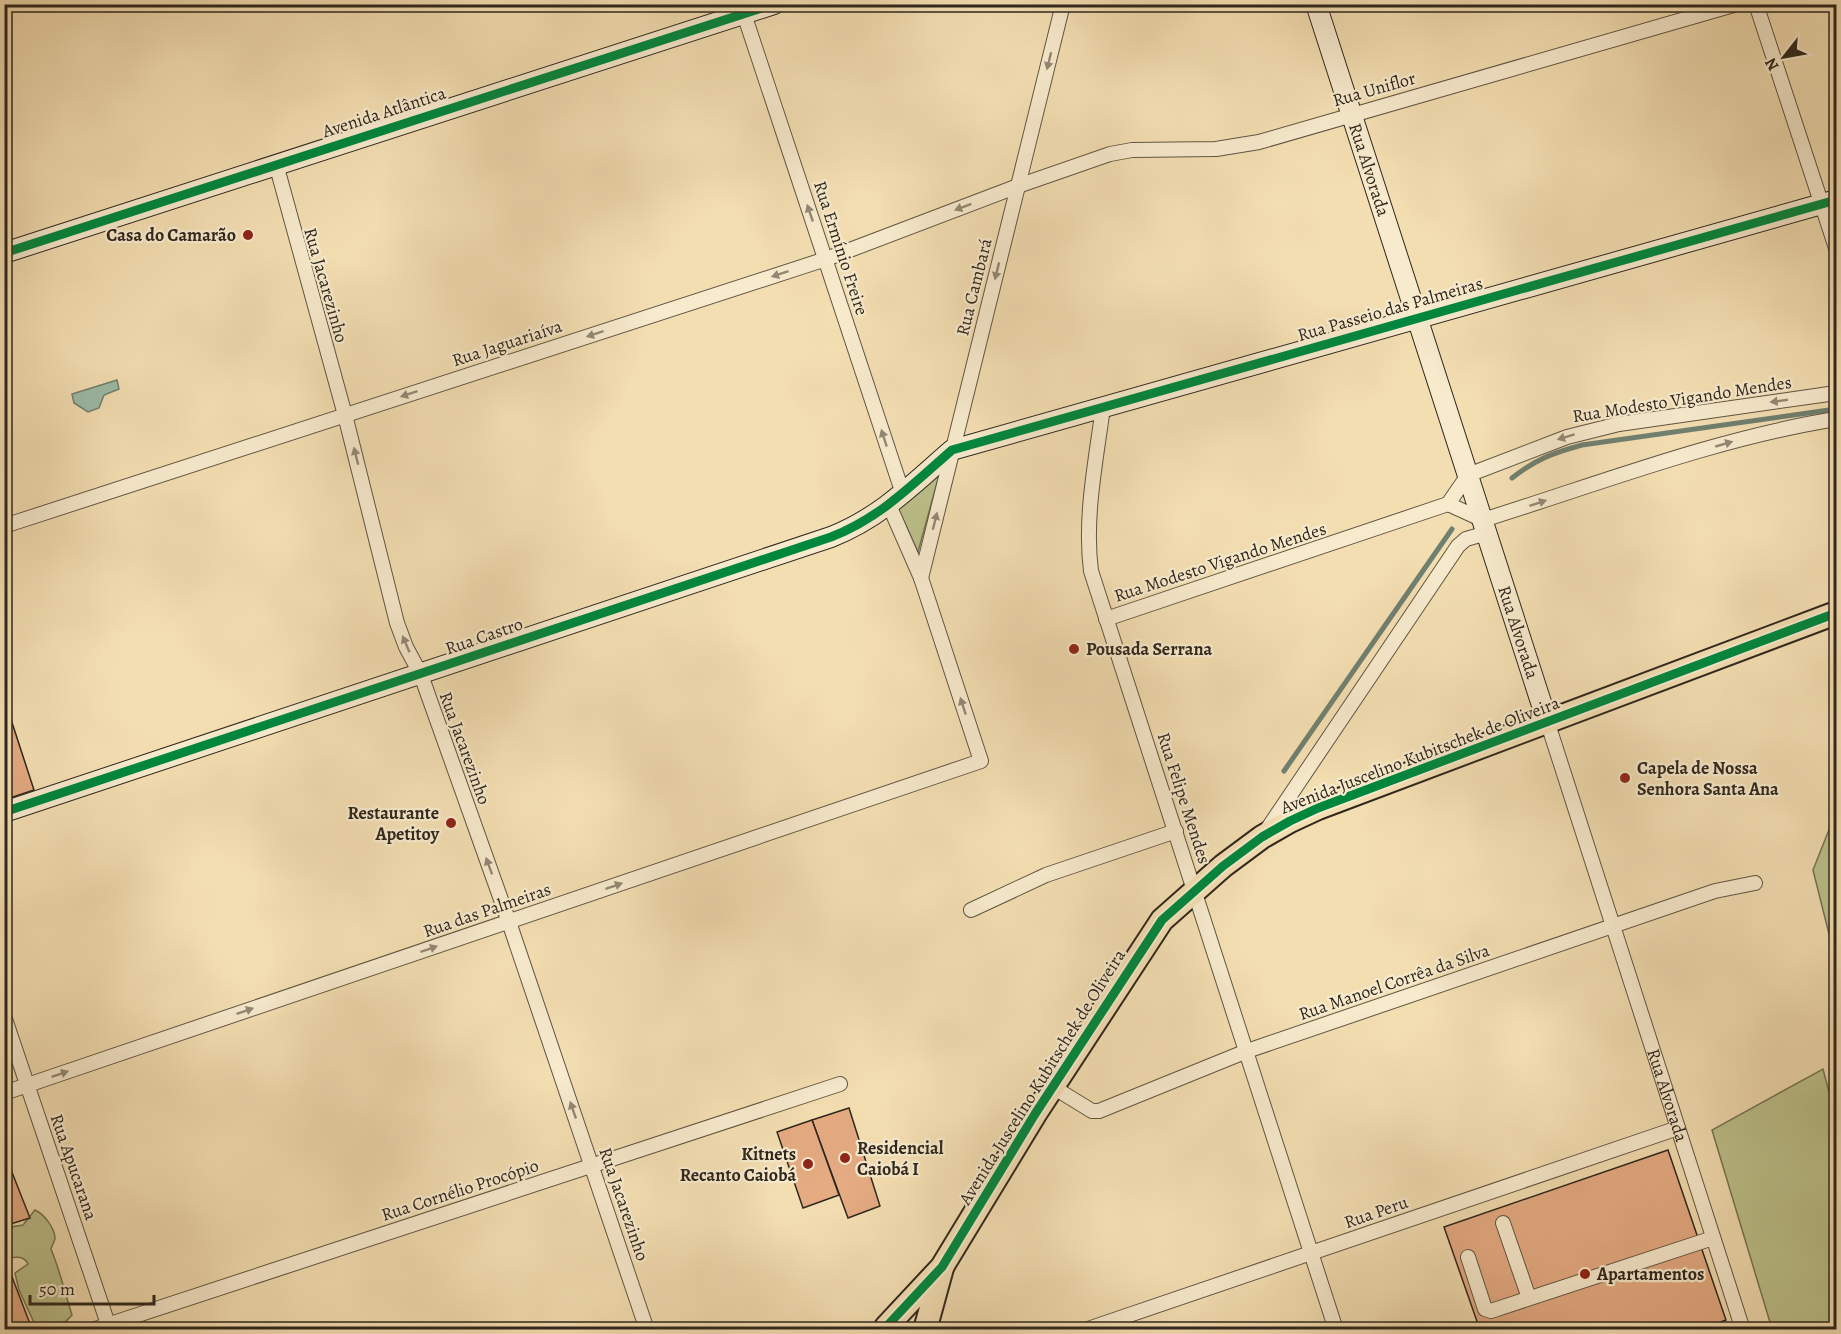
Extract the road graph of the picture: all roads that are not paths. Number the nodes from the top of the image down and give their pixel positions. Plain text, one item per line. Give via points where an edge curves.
1 (774, 4) edge
2 (1063, 4) edge
3 (1316, 4) edge
4 (1737, 4) edge
5 (1756, 4) edge
6 (744, 14) junction
7 (1352, 114) junction
8 (276, 164) junction
9 (1018, 186) junction
10 (1830, 202) edge
11 (1836, 248) edge
12 (4, 253) edge
13 (826, 259) junction
14 (1417, 318) junction
15 (1836, 393) edge
16 (1103, 407) junction
17 (345, 415) junction
18 (1836, 419) edge
19 (952, 450) junction
20 (1468, 475) junction
21 (896, 500) junction
22 (1448, 504) junction
23 (4, 526) edge
24 (1485, 527) junction
25 (921, 578) junction
26 (1836, 613) edge
27 (1106, 619) junction
28 (421, 675) junction
29 (1548, 723) junction
30 (981, 761) joint
31 (4, 812) edge
32 (1176, 831) junction
33 (1262, 837) junction
34 (1755, 883) dead end
35 (1196, 891) junction
36 (971, 910) dead end
37 (509, 922) junction
38 (1613, 926) junction
39 (4, 1016) edge
40 (1247, 1051) junction
41 (840, 1084) dead end
42 (28, 1085) junction
43 (1053, 1086) junction
44 (4, 1093) edge
45 (1678, 1128) junction
46 (592, 1166) junction
47 (1503, 1223) dead end
48 (1713, 1238) junction
49 (1311, 1253) junction
50 (1468, 1257) dead end
51 (942, 1267) junction
52 (1529, 1298) junction
53 (109, 1327) edge
54 (92, 1329) edge
55 (647, 1329) edge
56 (887, 1329) edge
57 (925, 1329) edge
58 (1084, 1329) edge
59 (1336, 1329) edge
60 (1743, 1329) edge

1 - 6 street, Avenida Atlântica
2 -> 9 street, Rua Cambará
3 - 7 street, Rua Alvorada
4 - 7 street, Rua Uniflor
5 - 10 street
6 - 8 street, Avenida Atlântica
13 -> 6 street, Rua Ermínio Freire
7 - 9 street, Rua Uniflor via 1238,147 1121,152
7 - 14 street, Rua Alvorada
8 - 12 street, Avenida Atlântica
8 - 17 street, Rua Jacarezinho
9 -> 13 street, Rua Jaguariaíva
9 -> 19 street, Rua Cambará
10 - 11 street
10 - 14 street, Rua Passeio das Palmeiras
13 -> 17 street, Rua Jaguariaíva
21 -> 13 street, Rua Ermínio Freire
14 - 16 street, Rua Passeio das Palmeiras
14 - 20 street, Rua Alvorada
15 -> 20 street, Rua Modesto Vigando Mendes via 1590,431
16 - 19 street, Rua Passeio das Palmeiras
16 - 27 street, Rua Felipe Mendes via 1088,546 1091,571
17 - 23 street, Rua Jaguariaíva
28 -> 17 street, Rua Jacarezinho via 397,623
24 -> 18 street via 1732,442
19 - 21 street, Rua Castro
25 -> 19 street, Rua Cambará
20 - 22 street
20 - 24 street, Rua Alvorada
21 - 25 street, Rua Ermínio Freire
21 - 28 street, Rua Castro via 854,528 831,537
22 - 24 street
22 - 27 street, Rua Modesto Vigando Mendes
24 - 29 street, Rua Alvorada
24 - 33 street via 1458,546
30 -> 25 street, Rua Ermínio Freire
26 - 29 main road, Avenida Juscelino Kubitschek de Oliveira
27 - 32 street, Rua Felipe Mendes
28 - 31 street, Rua Castro
37 -> 28 street, Rua Jacarezinho
29 - 33 main road, Avenida Juscelino Kubitschek de Oliveira via 1318,808
29 - 38 street, Rua Alvorada
37 -> 30 street, Rua das Palmeiras
32 - 35 street, Rua Felipe Mendes
32 - 36 street via 1046,875
33 - 35 main road, Avenida Juscelino Kubitschek de Oliveira
34 - 38 street, Rua Manoel Corrêa da Silva via 1715,891
35 - 40 street, Rua Felipe Mendes
35 - 43 main road, Avenida Juscelino Kubitschek de Oliveira via 1162,920
42 -> 37 street, Rua das Palmeiras
46 -> 37 street, Rua Jacarezinho
38 - 40 street, Rua Manoel Corrêa da Silva
38 - 45 street, Rua Alvorada
39 - 42 street, Rua Apucarana
40 - 43 street, Rua Manoel Corrêa da Silva via 1099,1111 1092,1111
40 - 49 street, Rua Felipe Mendes
41 - 46 street, Rua Cornélio Procópio
42 - 44 street, Rua das Palmeiras
42 - 53 street, Rua Apucarana
43 - 51 main road, Avenida Juscelino Kubitschek de Oliveira
45 - 48 street, Rua Alvorada
45 - 49 street, Rua Peru
46 - 53 street, Rua Cornélio Procópio
46 - 55 street, Rua Jacarezinho
47 - 52 street
48 - 52 street
48 - 60 street, Rua Alvorada
49 - 58 street, Rua Peru
49 - 59 street, Rua Felipe Mendes
50 - 52 street via 1485,1309 1496,1310
51 - 56 main road, Avenida Juscelino Kubitschek de Oliveira
51 - 57 main road, Avenida Juscelino Kubitschek de Oliveira
53 - 54 street, Rua Cornélio Procópio

